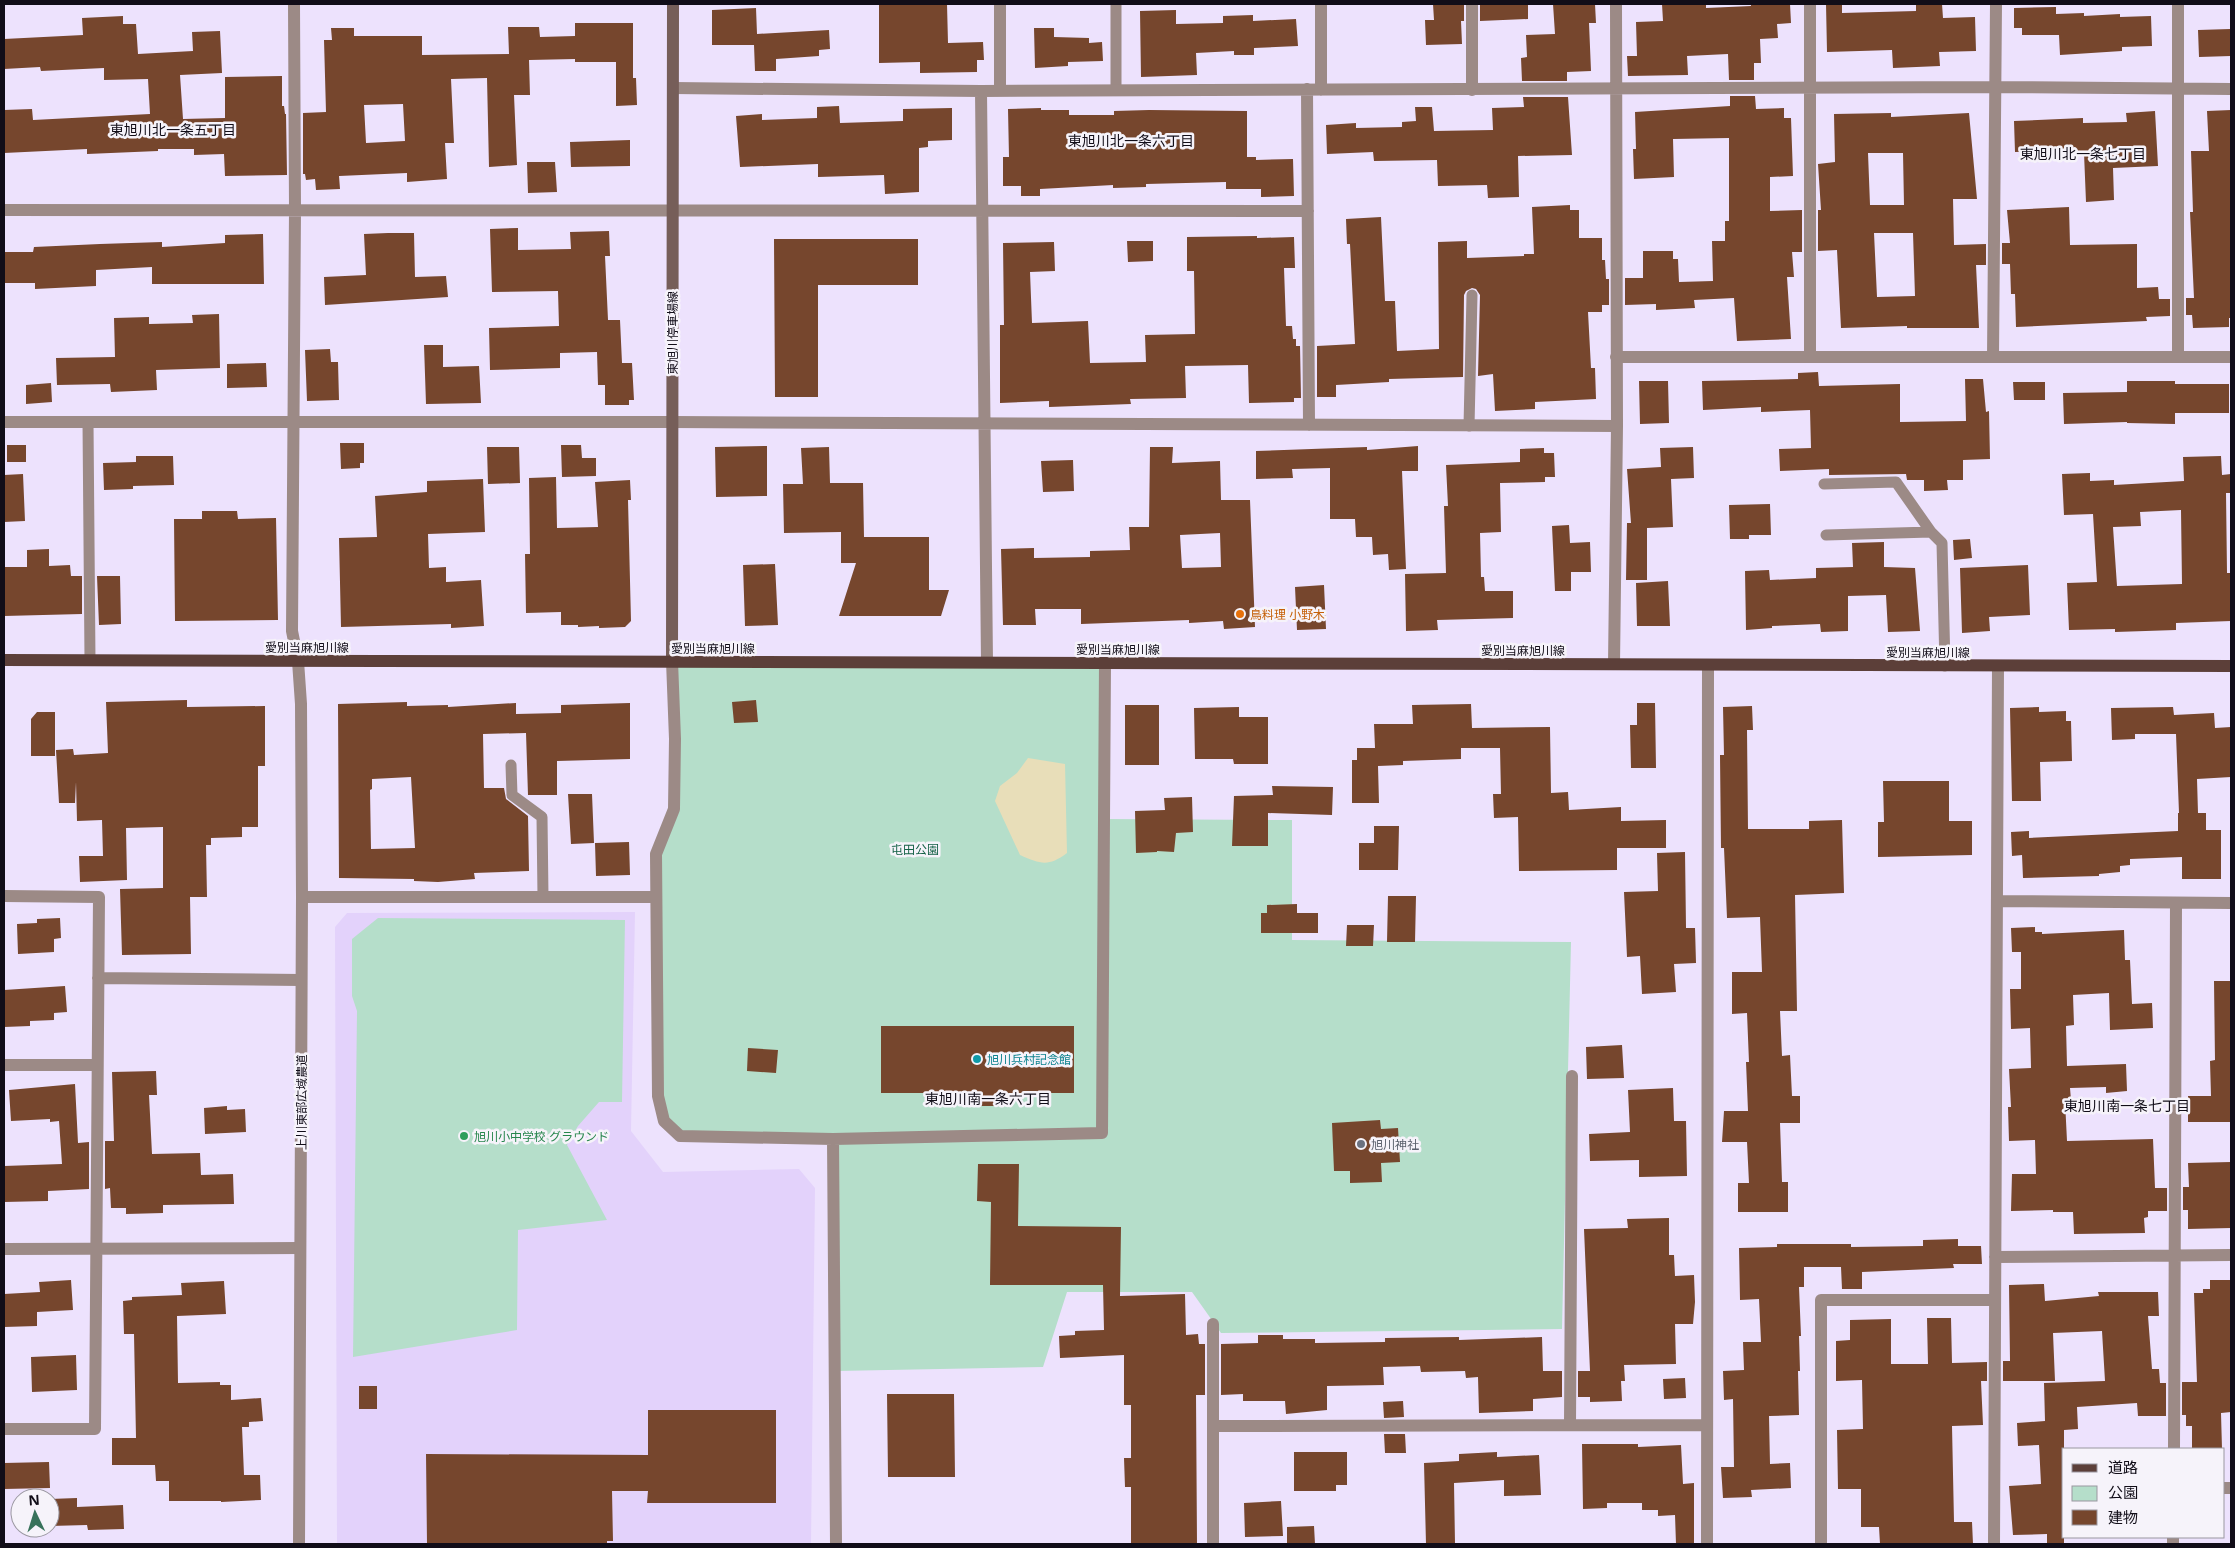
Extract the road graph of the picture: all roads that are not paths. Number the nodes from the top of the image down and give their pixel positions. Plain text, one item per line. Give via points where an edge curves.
1 (294, 4) edge
2 (673, 4) edge
3 (1000, 4) edge
4 (1116, 4) edge
5 (1321, 4) edge
6 (1472, 4) edge
7 (1616, 4) edge
8 (1810, 4) edge
9 (1996, 4) edge
10 (2178, 4) edge
11 (1994, 87) junction
12 (672, 88) junction
13 (1616, 88) junction
14 (1810, 88) junction
15 (1116, 89) junction
16 (1308, 89) junction
17 (2178, 89) junction
18 (2231, 89) edge
19 (981, 90) junction
20 (1000, 90) junction
21 (1321, 90) junction
22 (1472, 90) junction
23 (4, 210) edge
24 (295, 210) junction
25 (672, 210) junction
26 (982, 210) junction
27 (1308, 211) junction
28 (1472, 295) dead end
29 (1616, 357) junction
30 (1810, 357) junction
31 (1993, 357) junction
32 (2178, 357) junction
33 (2231, 357) edge
34 (4, 422) edge
35 (88, 422) junction
36 (293, 422) junction
37 (672, 422) junction
38 (985, 424) junction
39 (1309, 425) junction
40 (1469, 426) junction
41 (1616, 426) junction
42 (1824, 484) dead end
43 (1932, 532) junction
44 (1826, 535) dead end
45 (4, 660) edge
46 (90, 660) junction
47 (298, 661) junction
48 (672, 661) junction
49 (987, 662) junction
50 (1105, 662) junction
51 (1614, 664) junction
52 (1708, 664) junction
53 (1945, 666) junction
54 (1998, 666) junction
55 (2231, 666) edge
56 (511, 765) dead end
57 (4, 896) edge
58 (302, 897) junction
59 (543, 897) junction
60 (655, 897) junction
61 (1997, 901) junction
62 (2176, 903) junction
63 (2231, 903) edge
64 (98, 978) junction
65 (301, 980) junction
66 (4, 1065) edge
67 (97, 1066) junction
68 (1572, 1076) dead end
69 (833, 1139) junction
70 (300, 1248) junction
71 (4, 1249) edge
72 (97, 1250) junction
73 (2173, 1255) junction
74 (2231, 1255) edge
75 (1995, 1257) junction
76 (1995, 1300) junction
77 (1213, 1324) dead end
78 (1570, 1425) junction
79 (1707, 1425) junction
80 (1213, 1426) junction
81 (4, 1429) edge
82 (2174, 1448) edge
83 (299, 1544) edge
84 (836, 1544) edge
85 (1213, 1544) edge
86 (1707, 1544) edge
87 (1821, 1544) edge
88 (1994, 1544) edge

1 - 24 street, 上川東部広域農道
2 - 12 main road, 東旭川停車場線
3 - 20 street
4 - 15 lane
5 - 21 street
6 - 22 street
7 - 13 street
8 - 14 street
9 - 11 street
10 - 17 street
11 - 14 street
11 - 17 street
11 - 31 street
12 - 19 street
12 - 25 main road, 東旭川停車場線
13 - 14 street
13 - 22 street
13 - 29 street
14 - 30 street
15 - 16 street
15 - 20 street
16 - 21 street
16 - 27 street
17 - 18 street
17 - 32 street
19 - 20 street
19 - 26 street
21 - 22 street
23 - 24 street
24 - 25 street
24 - 36 street, 上川東部広域農道
25 - 26 street
25 - 37 main road, 東旭川停車場線
26 - 27 street
26 - 38 street
27 - 39 street
28 - 40 lane
29 - 30 street
29 - 41 street
30 - 31 street
31 - 32 street
32 - 33 street
34 - 35 street
35 - 36 street
35 - 46 lane
36 - 37 street
36 - 47 street, 上川東部広域農道 via 292,631
37 - 38 street
37 - 48 main road, 東旭川停車場線
38 - 39 street
38 - 49 street
39 - 40 street
40 - 41 street
41 - 51 street
42 - 43 lane via 1896,482
43 - 44 lane
43 - 53 lane via 1942,543
45 - 46 main road, 愛別当麻旭川線
46 - 47 main road, 愛別当麻旭川線
47 - 48 main road, 愛別当麻旭川線
47 - 58 street, 上川東部広域農道
48 - 49 main road, 愛別当麻旭川線
48 - 60 street via 674,809 656,854
49 - 50 main road, 愛別当麻旭川線
50 - 51 main road, 愛別当麻旭川線
50 - 69 street via 1102,1133
51 - 52 main road, 愛別当麻旭川線
52 - 53 main road, 愛別当麻旭川線
52 - 79 street
53 - 54 main road, 愛別当麻旭川線
54 - 55 main road, 愛別当麻旭川線
54 - 61 street
56 - 59 lane via 512,795 542,816
57 - 64 street via 99,897
58 - 59 street
58 - 65 street, 上川東部広域農道
59 - 60 street
60 - 69 street via 658,1096 664,1121 680,1136
61 - 62 street
61 - 75 street
62 - 63 street
62 - 73 street
64 - 65 street
64 - 67 street
65 - 70 street, 上川東部広域農道
66 - 67 street
67 - 72 street
68 - 78 street
69 - 84 street
70 - 72 street
70 - 83 street, 上川東部広域農道
71 - 72 street
72 - 81 street via 94,1428
73 - 74 street
73 - 75 street
73 - 82 street
75 - 76 street
76 - 87 street via 1821,1300
76 - 88 street
77 - 80 street
78 - 79 street
78 - 80 street
79 - 86 street
80 - 85 street

